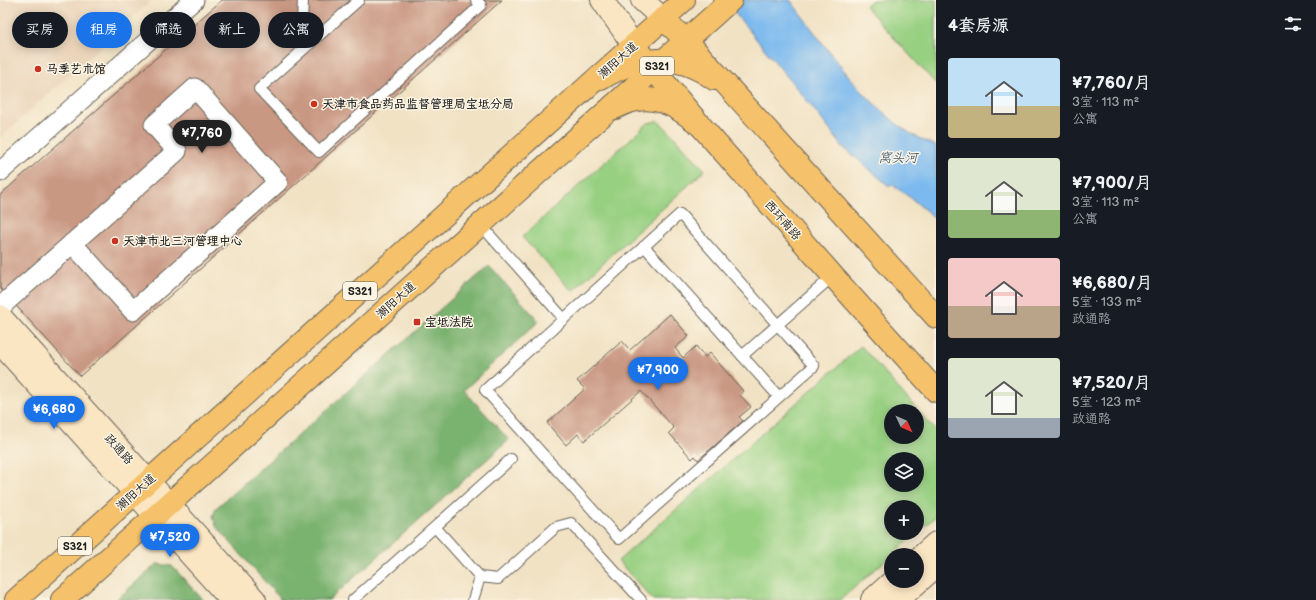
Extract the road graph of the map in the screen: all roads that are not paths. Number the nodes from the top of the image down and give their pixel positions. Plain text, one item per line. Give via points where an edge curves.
1 (194, 0) edge
2 (303, 0) edge
3 (359, 0) edge
4 (476, 0) edge
5 (602, 0) edge
6 (642, 0) edge
7 (684, 0) edge
8 (731, 0) edge
9 (302, 12) edge
10 (663, 19) junction
11 (324, 31) edge
12 (686, 40) junction
13 (305, 48) edge
14 (649, 59) junction
15 (737, 96) junction
16 (603, 114) junction
17 (700, 125) junction
18 (0, 172) edge
19 (480, 224) junction
20 (72, 243) junction
21 (644, 246) junction
22 (833, 276) junction
23 (0, 308) edge
24 (0, 316) edge
25 (936, 317) edge
26 (564, 319) junction
27 (778, 325) junction
28 (0, 343) edge
29 (742, 356) junction
30 (936, 391) edge
31 (779, 397) junction
32 (511, 459) dead end
33 (141, 487) junction
34 (162, 510) junction
35 (435, 527) junction
36 (936, 543) edge
37 (924, 554) edge
38 (936, 566) edge
39 (480, 578) junction
40 (885, 588) edge
41 (16, 600) edge
42 (62, 600) edge
43 (231, 600) edge
44 (255, 600) edge
45 (354, 600) edge
46 (473, 600) edge
47 (641, 600) edge
48 (872, 600) edge
49 (898, 600) edge

1 - 18 street
2 - 9 lane
3 - 11 lane
4 - 13 lane via 481,5 319,152 259,89
5 - 14 street
6 - 10 street
7 - 10 main road, 潮阳大道 / S321
8 - 12 main road, 潮阳大道 / S321
10 - 12 main road
10 - 14 main road, 潮阳大道 / S321
12 - 14 main road, 潮阳大道 / S321
12 - 15 main road
14 - 15 main road via 681,62 694,67
14 - 16 main road, 潮阳大道 / S321
14 - 17 main road, 西环南路
14 - 33 main road, 潮阳大道 / S321 via 585,89
15 - 25 main road
16 - 17 main road via 622,104 650,99 675,106
16 - 19 main road, 潮阳大道 / S321
17 - 22 main road, 西环南路
19 - 26 lane
19 - 34 main road, 潮阳大道 / S321
20 - 20 street via 133,311 278,182 195,88 154,124 177,151
20 - 23 street
21 - 26 lane
21 - 27 lane via 680,214
21 - 29 lane
22 - 27 lane
22 - 30 main road, 西环南路
24 - 33 street, 政通路
26 - 31 lane via 485,390 619,539
27 - 29 lane
27 - 31 lane via 814,366
28 - 33 street, 政通路
29 - 31 lane
32 - 35 lane
33 - 34 street, 政通路
33 - 41 main road, 潮阳大道 / S321
34 - 42 main road, 潮阳大道 / S321
34 - 43 street, 政通路
34 - 44 street, 政通路
35 - 39 lane
35 - 45 lane
36 - 37 street
38 - 49 street
39 - 46 lane
39 - 47 lane via 498,578 556,527 571,523
40 - 48 street

